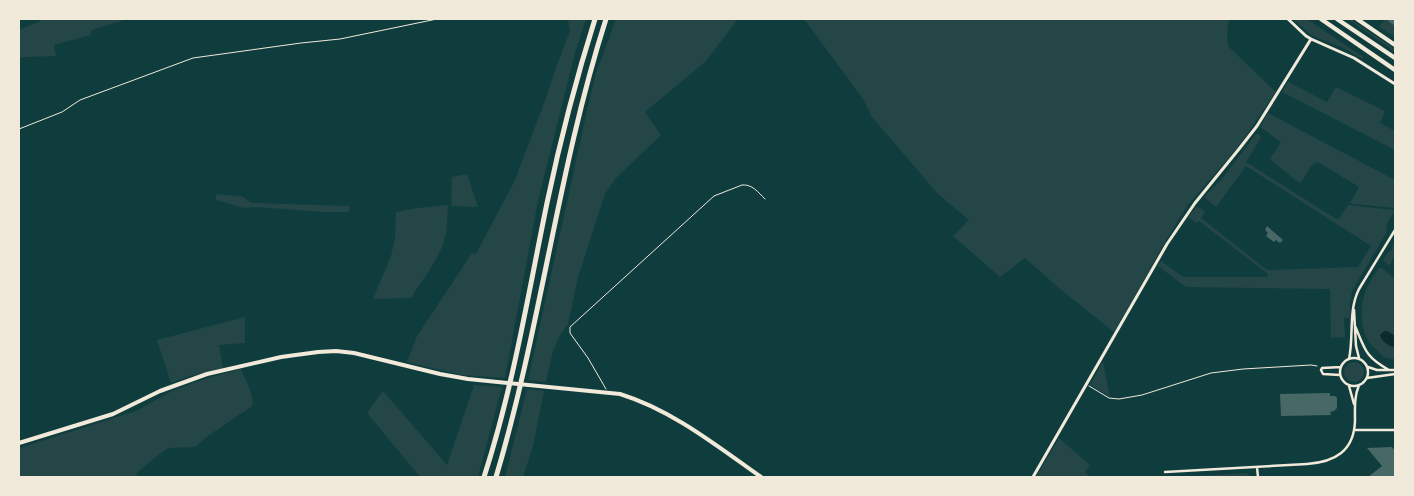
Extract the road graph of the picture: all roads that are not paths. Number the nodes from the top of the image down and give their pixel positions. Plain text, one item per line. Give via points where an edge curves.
1 (595, 19) edge
2 (606, 19) edge
3 (1288, 19) edge
4 (1321, 19) edge
5 (1337, 19) edge
6 (1356, 19) edge
7 (1311, 40) junction
8 (1395, 45) edge
9 (1395, 58) edge
10 (1395, 70) edge
11 (1395, 84) edge
12 (1395, 230) edge
13 (1354, 306) junction
14 (1355, 326) junction
15 (1359, 358) junction
16 (1349, 359) junction
17 (1341, 367) junction
18 (1368, 367) junction
19 (1389, 370) junction
20 (1395, 372) edge
21 (1340, 375) junction
22 (1367, 378) junction
23 (1348, 384) junction
24 (1358, 385) junction
25 (1354, 410) junction
26 (1354, 430) junction
27 (1395, 430) edge
28 (19, 443) edge
29 (1257, 467) junction
30 (1165, 472) dead end
31 (484, 477) edge
32 (496, 477) edge
33 (761, 477) edge
34 (1033, 477) edge
35 (1258, 477) edge

1 - 31 highway via 557,156 512,376
2 - 32 highway via 578,116 523,374
3 - 7 street
4 - 10 highway
5 - 9 highway
6 - 8 main road
7 - 11 street via 1354,58
7 - 34 street via 1257,126 1176,230
12 - 13 street via 1359,289
13 - 14 street
13 - 16 street
14 - 15 street
14 - 19 street via 1369,356
15 - 16 street
15 - 18 street
16 - 17 street
17 - 21 street
17 - 21 street via 1322,368 1323,374
18 - 19 street
18 - 22 street
19 - 20 street
20 - 22 street
21 - 23 street
22 - 24 street
23 - 24 street
23 - 25 street
24 - 25 street
25 - 26 street
26 - 27 street
26 - 29 street via 1348,446 1327,461
28 - 33 main road via 113,414 188,380 281,357 336,352 354,353 476,380 620,394 665,413
29 - 30 street
29 - 35 street

